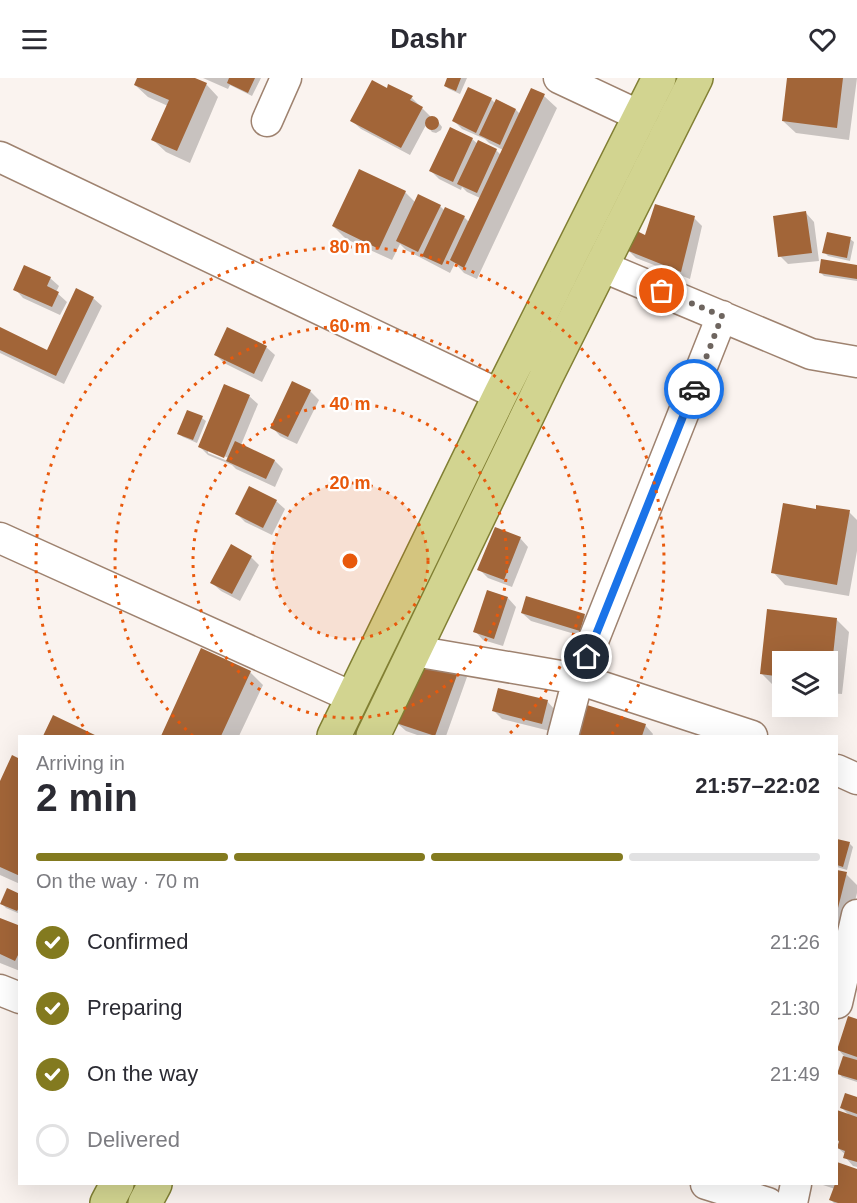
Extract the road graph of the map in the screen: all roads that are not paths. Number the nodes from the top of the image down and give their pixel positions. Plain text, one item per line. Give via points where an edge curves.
1 (286, 78) edge
2 (559, 78) edge
3 (659, 78) edge
4 (696, 78) edge
5 (640, 117) junction
6 (267, 121) dead end
7 (0, 158) edge
8 (601, 266) junction
9 (722, 316) junction
10 (857, 362) edge
11 (500, 395) junction
12 (0, 538) edge
13 (414, 651) junction
14 (578, 679) junction
15 (352, 697) junction
16 (334, 735) edge
17 (373, 735) edge
18 (563, 735) edge
19 (744, 735) edge
20 (838, 770) edge
21 (857, 779) edge
22 (857, 915) edge
23 (0, 990) edge
24 (18, 997) edge
25 (838, 1000) edge
26 (116, 1185) edge
27 (154, 1185) edge
28 (709, 1185) edge
29 (796, 1185) edge
30 (107, 1203) edge
31 (145, 1203) edge
32 (768, 1203) edge
33 (792, 1203) edge

1 - 6 street
2 - 5 street
3 - 5 main road
4 - 8 main road
5 - 11 main road
7 - 11 street
8 - 9 street
8 - 13 main road
9 - 10 street via 811,354
9 - 14 street
11 - 15 main road
12 - 15 street
13 - 14 street
13 - 17 main road
14 - 18 street
14 - 19 street
15 - 16 main road
20 - 21 street
22 - 25 street
23 - 24 street
26 - 30 main road
27 - 31 main road
28 - 32 street
29 - 33 street

